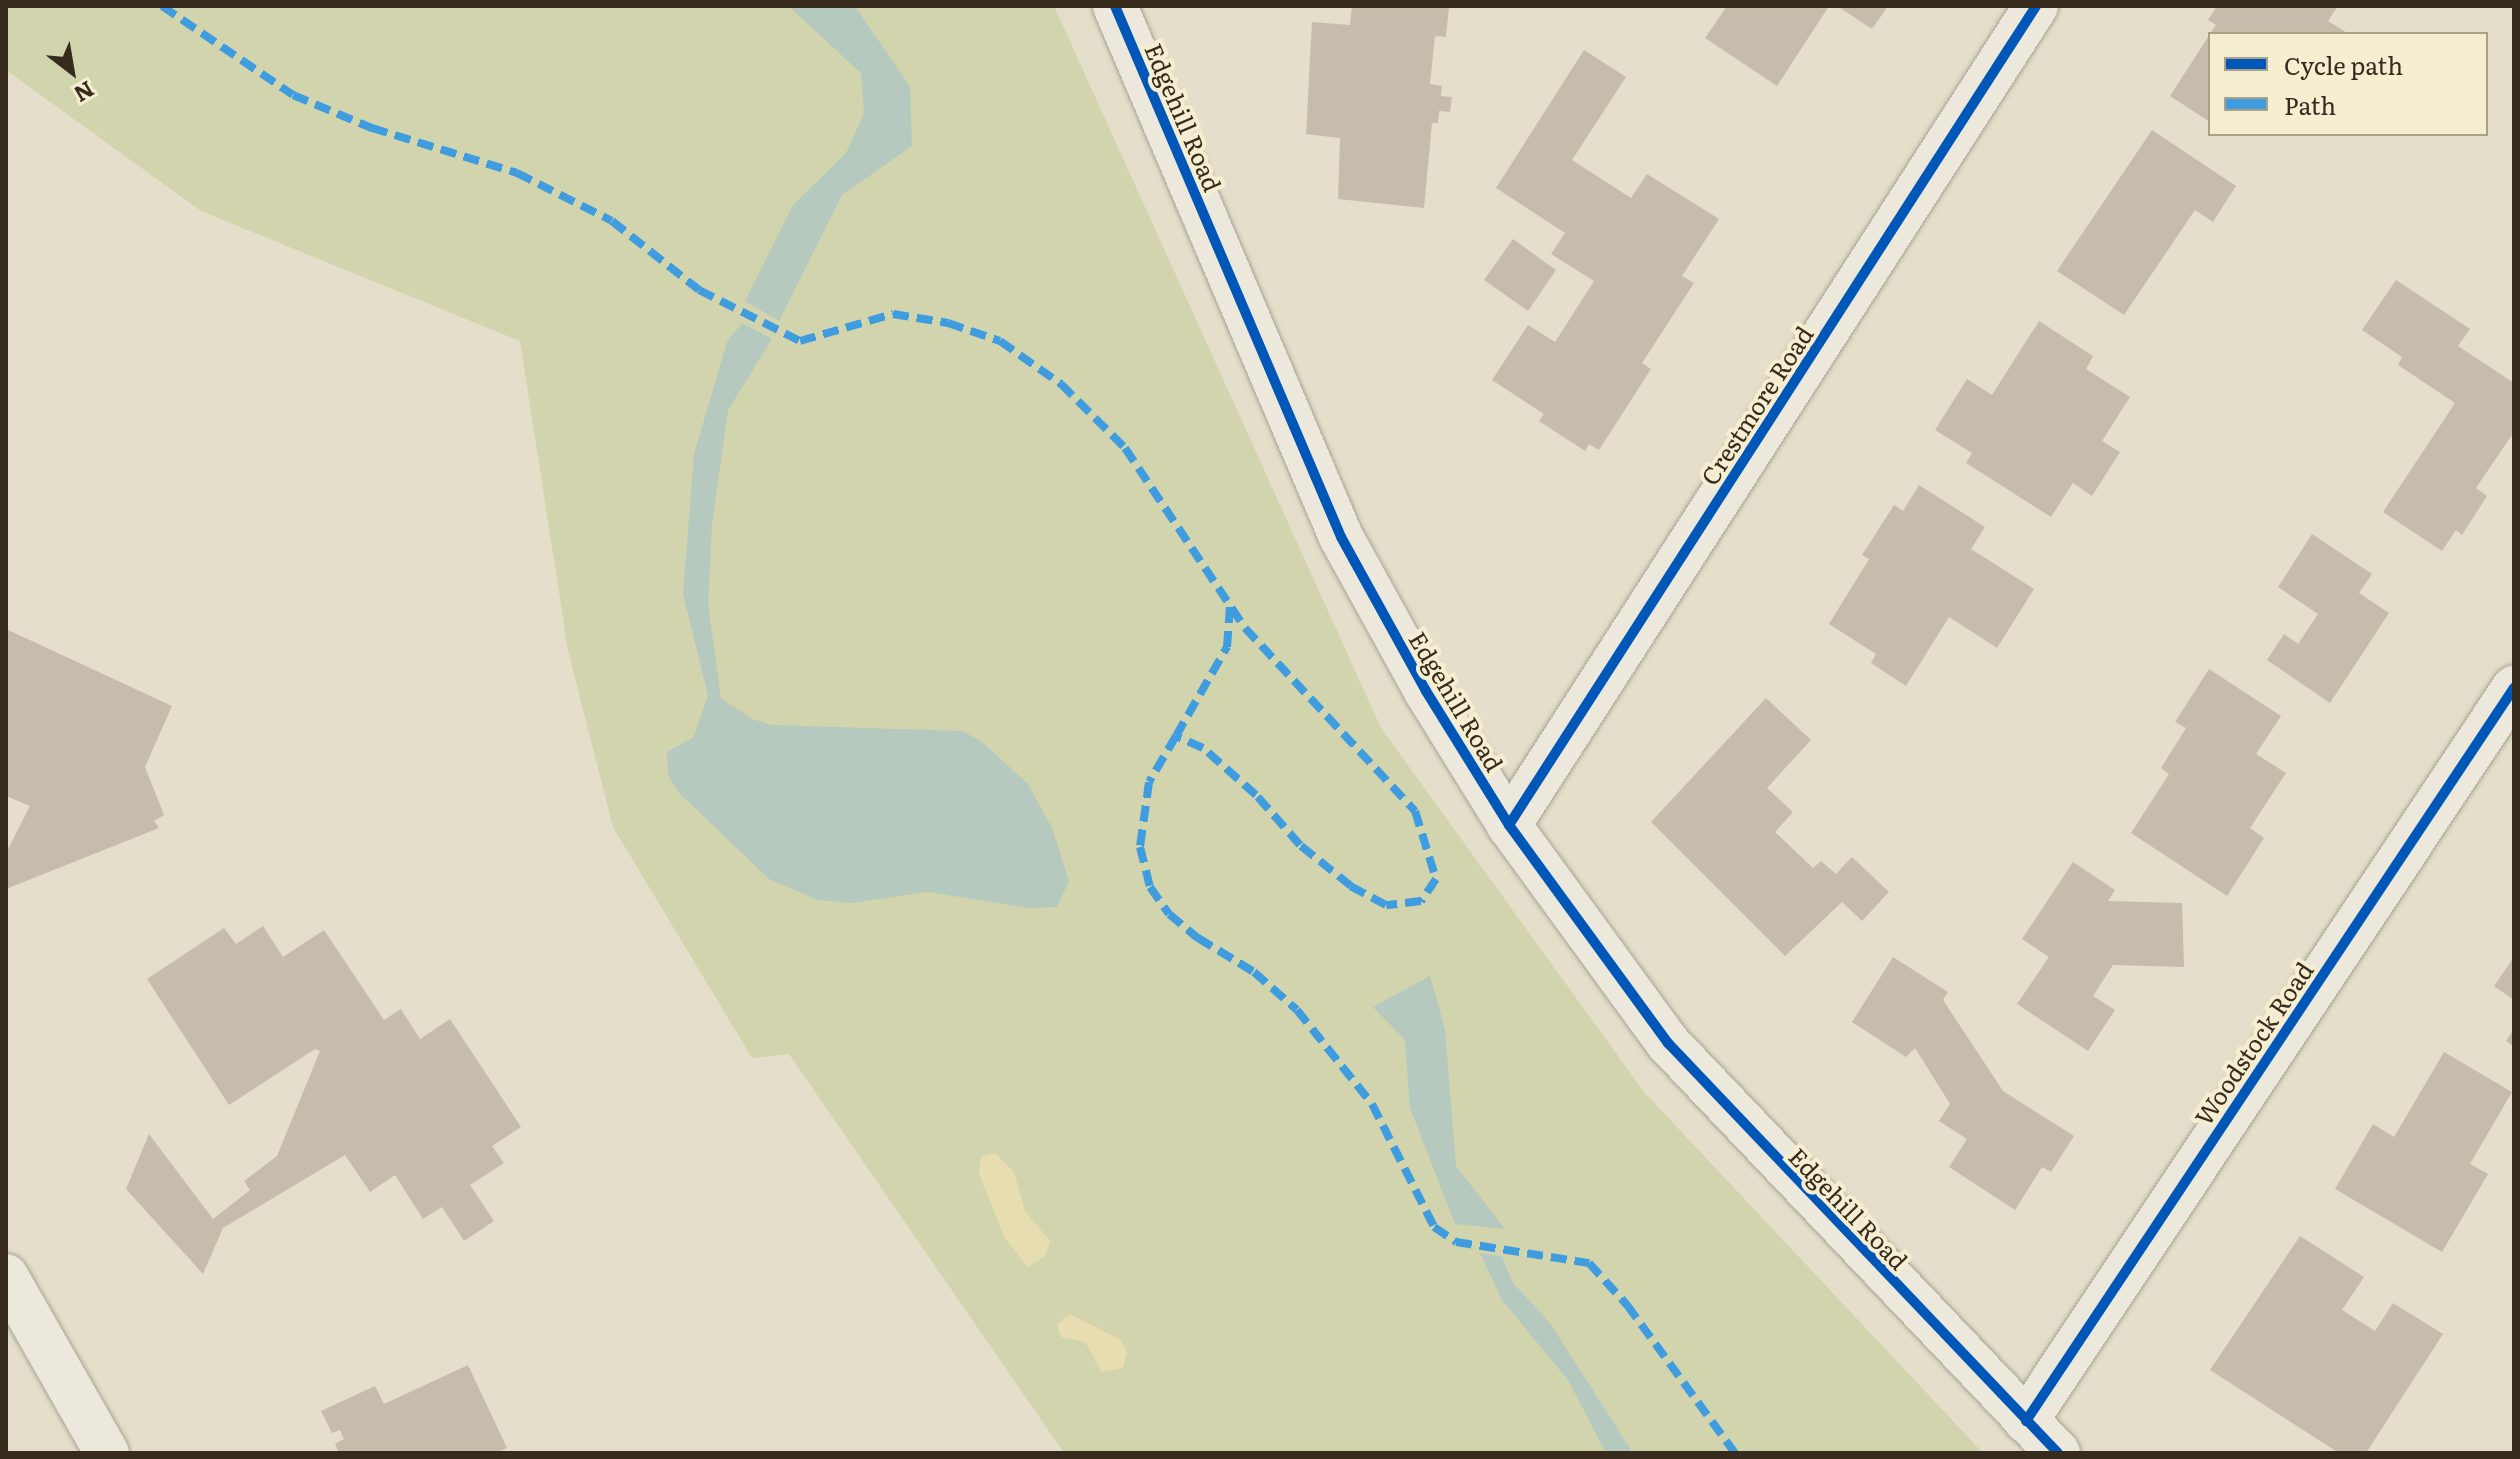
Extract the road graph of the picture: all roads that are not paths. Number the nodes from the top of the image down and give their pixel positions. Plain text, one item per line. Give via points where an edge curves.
1 (1115, 6) edge
2 (2036, 6) edge
3 (2514, 688) edge
4 (1509, 825) junction
5 (6, 1276) edge
6 (2026, 1421) junction
7 (107, 1453) edge
8 (2058, 1453) edge

1 - 4 street, Edgehill Road via 1341,537 1426,691
2 - 4 street, Crestmore Road
3 - 6 street, Woodstock Road
4 - 6 street, Edgehill Road via 1668,1043
5 - 7 street
6 - 8 street, Edgehill Road

